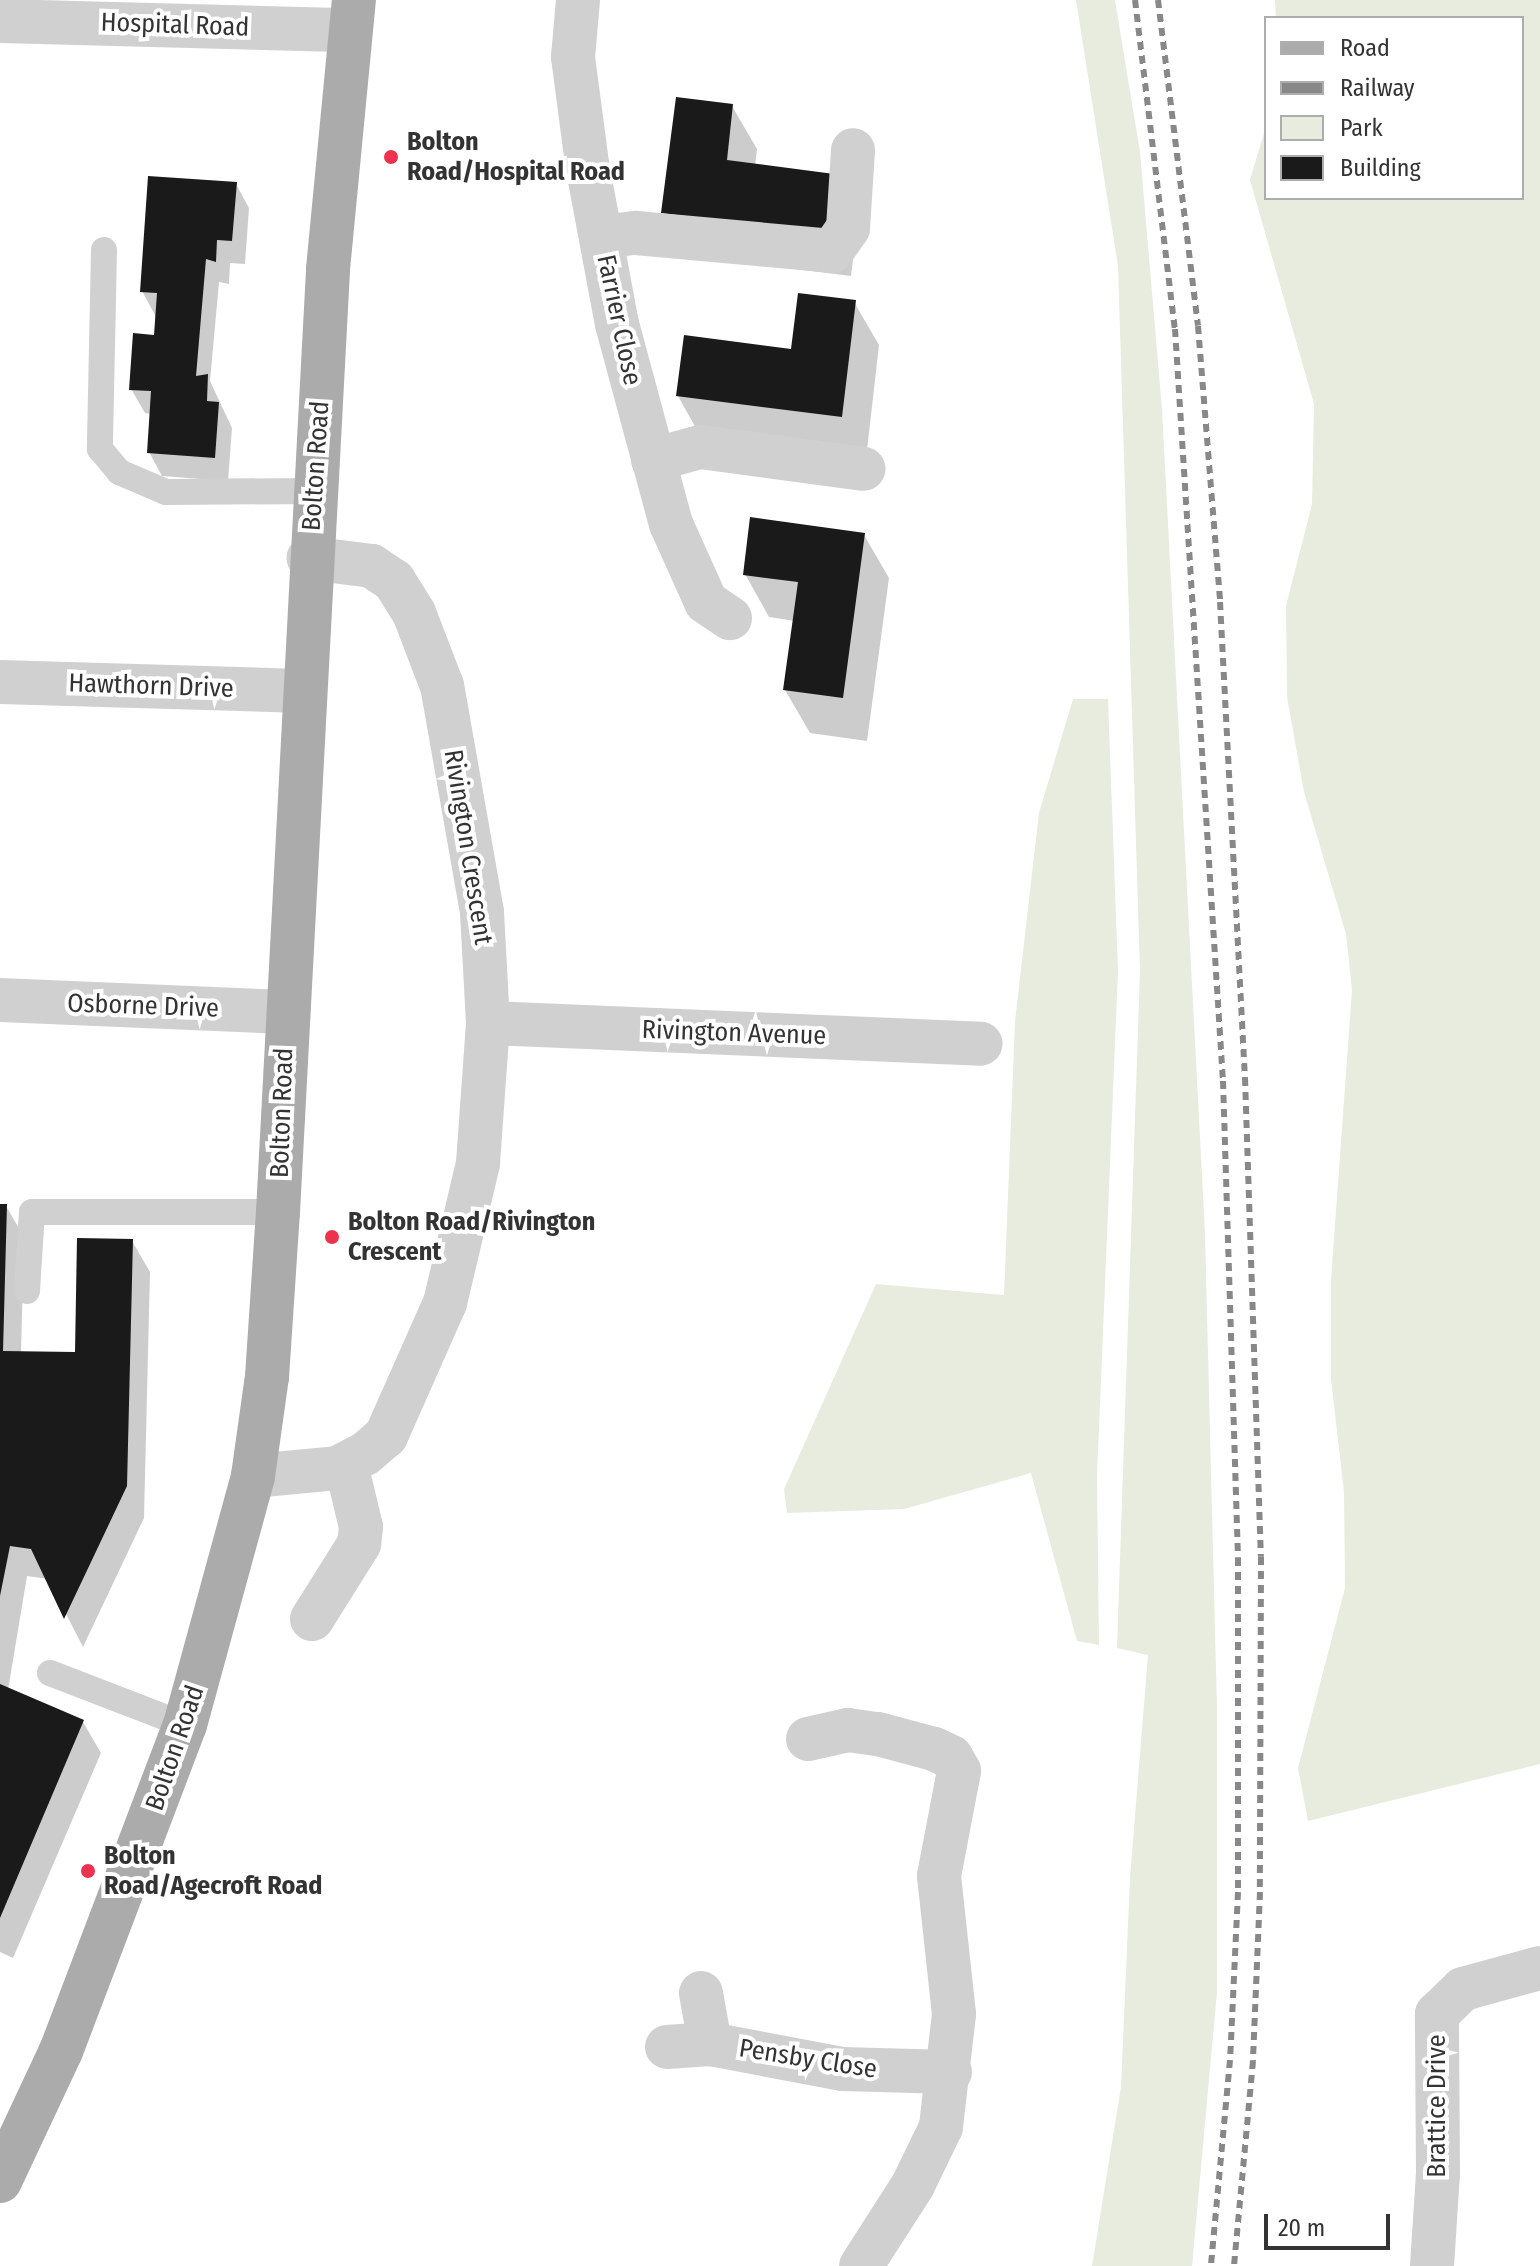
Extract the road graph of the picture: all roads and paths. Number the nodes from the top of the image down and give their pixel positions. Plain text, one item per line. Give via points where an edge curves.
1 (578, 0) edge
2 (352, 15) edge
3 (0, 21) edge
4 (853, 150) dead end
5 (601, 237) junction
6 (104, 250) dead end
7 (653, 460) junction
8 (864, 469) dead end
9 (315, 491) junction
10 (309, 558) junction
11 (730, 618) dead end
12 (0, 682) edge
13 (302, 691) junction
14 (0, 1000) edge
15 (286, 1012) junction
16 (488, 1023) junction
17 (981, 1044) dead end
18 (278, 1212) junction
19 (27, 1291) dead end
20 (346, 1464) junction
21 (253, 1476) junction
22 (312, 1619) dead end
23 (50, 1673) dead end
24 (185, 1725) junction
25 (808, 1739) dead end
26 (1540, 1968) edge
27 (701, 1993) dead end
28 (710, 2044) junction
29 (667, 2047) dead end
30 (950, 2072) junction
31 (0, 2180) edge
32 (861, 2266) edge
33 (1432, 2266) edge

1 - 5 street, Farrier Close via 573,57
2 - 3 street, Hospital Road
2 - 9 main road, Bolton Road
4 - 5 street via 848,228 832,251 636,233
5 - 7 street, Farrier Close
6 - 9 lane via 100,449 119,472 166,492
7 - 8 street via 700,447
7 - 11 street, Farrier Close via 671,524 706,602
9 - 10 main road, Bolton Road
10 - 13 main road, Bolton Road
10 - 16 street, Rivington Crescent via 372,566 394,581 414,613 442,686 482,912
12 - 13 street, Hawthorn Drive
13 - 15 main road, Bolton Road
14 - 15 street, Osborne Drive
15 - 18 main road, Bolton Road
16 - 17 street, Rivington Avenue
16 - 20 street, Rivington Crescent via 478,1163 445,1303 386,1436
18 - 19 lane via 32,1212
18 - 21 main road, Bolton Road via 267,1377
20 - 21 street, Rivington Crescent
20 - 22 street via 361,1527 359,1544
21 - 24 main road, Bolton Road
23 - 24 lane
24 - 31 main road, Bolton Road via 61,2051
25 - 30 street via 848,1730 878,1734 934,1749 951,1757 959,1771 939,1876 954,2014
26 - 33 street, Brattice Drive via 1463,1989 1437,2014 1438,2173
27 - 28 street
28 - 29 street, Pensby Close
28 - 30 street, Pensby Close via 842,2069
30 - 32 street via 941,2127 913,2185

